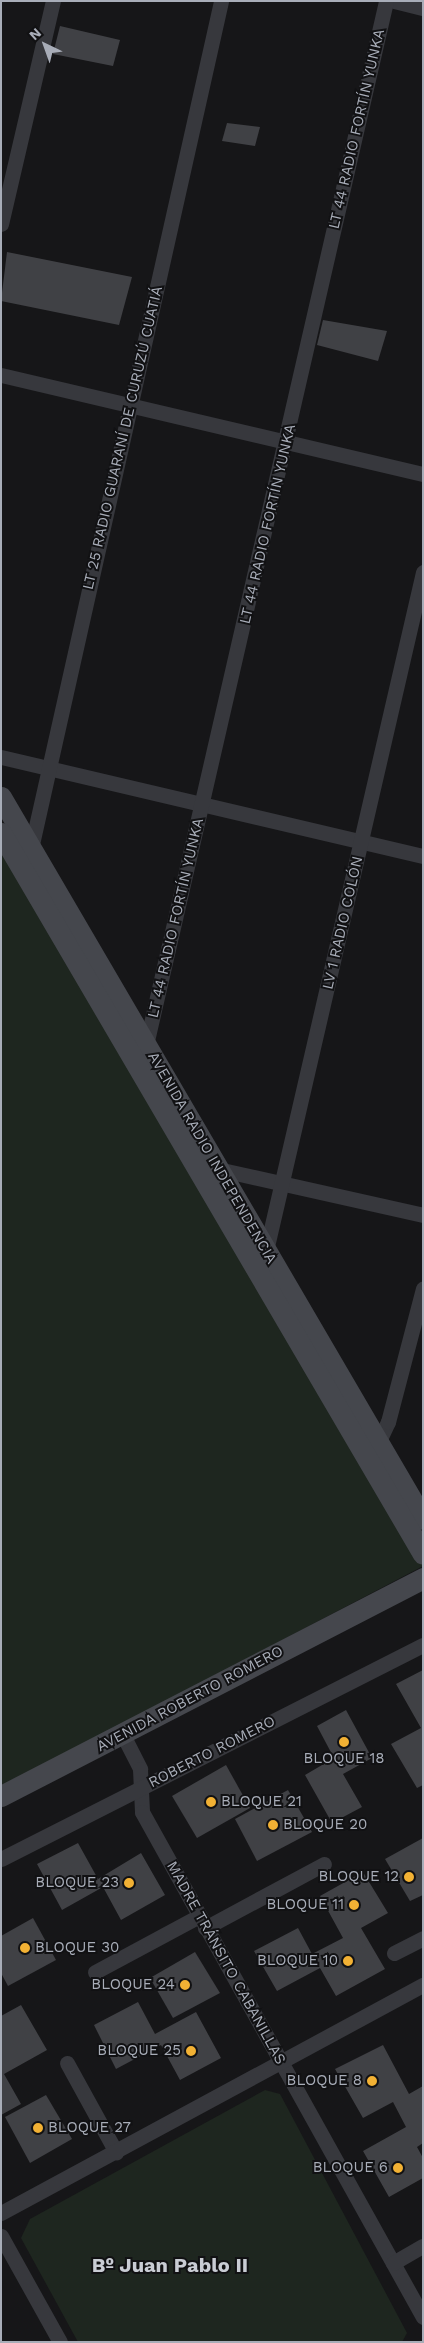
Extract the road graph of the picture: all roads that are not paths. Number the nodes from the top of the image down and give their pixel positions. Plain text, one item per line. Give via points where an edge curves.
1 (53, 1) edge
2 (221, 1) edge
3 (386, 1) edge
4 (394, 1) edge
5 (423, 8) edge
6 (1, 224) edge
7 (1, 375) edge
8 (129, 406) junction
9 (286, 443) junction
10 (423, 474) edge
11 (423, 572) edge
12 (1, 757) edge
13 (48, 769) junction
14 (1, 797) edge
15 (202, 805) junction
16 (1, 832) edge
17 (362, 842) junction
18 (31, 848) junction
19 (423, 856) edge
20 (26, 874) junction
21 (146, 1045) junction
22 (194, 1164) junction
23 (220, 1169) junction
24 (283, 1183) junction
25 (423, 1214) edge
26 (266, 1250) junction
27 (260, 1274) junction
28 (423, 1289) edge
29 (379, 1441) junction
30 (423, 1520) edge
31 (423, 1554) edge
32 (423, 1578) edge
33 (423, 1588) edge
34 (377, 1601) junction
35 (423, 1644) edge
36 (123, 1735) junction
37 (141, 1788) junction
38 (1, 1796) edge
39 (1, 1859) edge
40 (324, 1864) dead end
41 (202, 1922) junction
42 (423, 1938) edge
43 (394, 1953) dead end
44 (95, 1972) dead end
45 (423, 1985) edge
46 (67, 2063) dead end
47 (281, 2064) junction
48 (116, 2152) junction
49 (1, 2213) edge
50 (1, 2236) edge
51 (423, 2246) edge
52 (393, 2264) junction
53 (423, 2317) edge
54 (60, 2342) edge

1 - 6 street
2 - 8 street, LT 25 RADIO GUARANÍ DE CURUZÚ CUATIÁ
3 - 9 street, LT 44 RADIO FORTÍN YUNKA
4 - 5 street
7 - 8 street
8 - 9 street
8 - 13 street, LT 25 RADIO GUARANÍ DE CURUZÚ CUATIÁ
9 - 10 street
9 - 15 street, LT 44 RADIO FORTÍN YUNKA
11 - 17 street, LV 1 RADIO COLÓN
12 - 13 street
13 - 15 street
13 - 18 street, LT 25 RADIO GUARANÍ DE CURUZÚ CUATIÁ
14 - 18 main road, AVENIDA RADIO INDEPENDENCIA
15 - 17 street
15 - 21 street, LT 44 RADIO FORTÍN YUNKA
16 - 20 main road, AVENIDA RADIO INDEPENDENCIA
17 - 19 street
17 - 24 street, LV 1 RADIO COLÓN
18 - 20 street, LT 25 RADIO GUARANÍ DE CURUZÚ CUATIÁ
18 - 21 main road, AVENIDA RADIO INDEPENDENCIA
20 - 22 main road, AVENIDA RADIO INDEPENDENCIA
21 - 23 main road, AVENIDA RADIO INDEPENDENCIA
22 - 23 street
22 - 27 main road, AVENIDA RADIO INDEPENDENCIA
23 - 24 street
23 - 26 main road, AVENIDA RADIO INDEPENDENCIA
24 - 25 street
24 - 26 street, LV 1 RADIO COLÓN
26 - 27 street, LV 1 RADIO COLÓN
26 - 29 main road, AVENIDA RADIO INDEPENDENCIA
27 - 31 main road, AVENIDA RADIO INDEPENDENCIA
28 - 29 street via 388,1422
29 - 30 main road, AVENIDA RADIO INDEPENDENCIA
32 - 34 main road, AVENIDA ROBERTO ROMERO
33 - 34 main road, AVENIDA ROBERTO ROMERO
34 - 36 main road, AVENIDA ROBERTO ROMERO
35 - 37 street, ROBERTO ROMERO
36 - 37 street, MADRE TRÁNSITO CABANILLAS via 140,1769
36 - 38 main road, AVENIDA ROBERTO ROMERO
37 - 39 street, ROBERTO ROMERO
37 - 41 street, MADRE TRÁNSITO CABANILLAS via 142,1812
40 - 41 street
41 - 44 street
41 - 47 street, MADRE TRÁNSITO CABANILLAS
42 - 43 street
45 - 47 street
46 - 48 street
47 - 48 street
47 - 52 street, MADRE TRÁNSITO CABANILLAS
48 - 49 street
50 - 54 street
51 - 52 street
52 - 53 street, MADRE TRÁNSITO CABANILLAS

